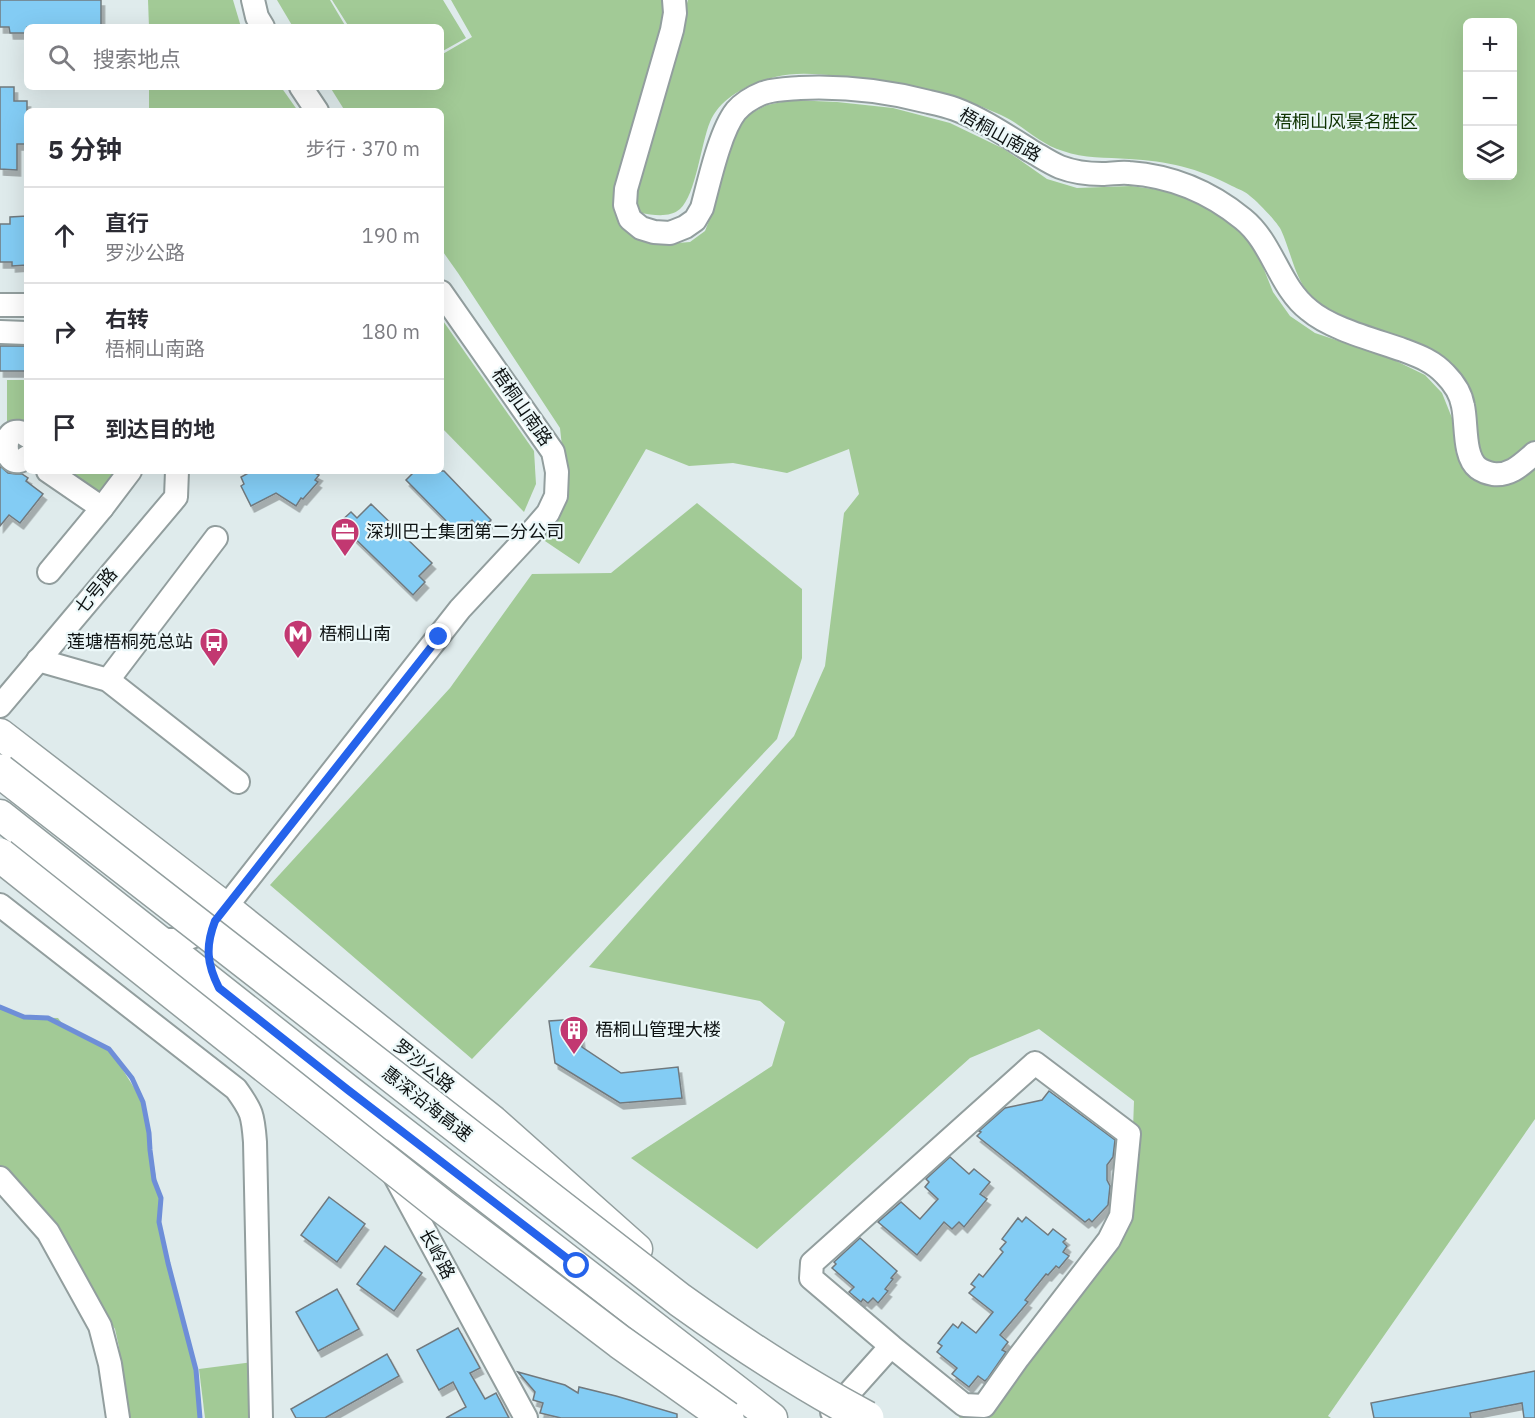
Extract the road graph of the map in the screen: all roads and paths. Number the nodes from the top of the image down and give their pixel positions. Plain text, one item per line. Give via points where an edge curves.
1 (253, 0) edge
2 (674, 0) edge
3 (261, 24) edge
4 (303, 90) edge
5 (314, 108) edge
6 (444, 296) edge
7 (0, 305) edge
8 (24, 305) edge
9 (0, 333) edge
10 (24, 333) edge
11 (11, 436) edge
12 (1535, 453) edge
13 (24, 458) edge
14 (52, 474) edge
15 (128, 474) edge
16 (177, 474) edge
17 (102, 508) junction
18 (216, 538) dead end
19 (49, 572) dead end
20 (38, 660) junction
21 (108, 680) junction
22 (0, 706) edge
23 (0, 734) edge
24 (0, 771) edge
25 (237, 782) dead end
26 (0, 816) edge
27 (0, 855) edge
28 (185, 876) junction
29 (0, 905) edge
30 (221, 914) junction
31 (147, 932) junction
32 (272, 945) junction
33 (214, 975) junction
34 (348, 1090) junction
35 (0, 1178) edge
36 (891, 1346) junction
37 (831, 1417) edge
38 (118, 1418) edge
39 (261, 1418) edge
40 (526, 1418) edge
41 (727, 1418) edge
42 (772, 1418) edge
43 (867, 1418) edge

1 - 3 street
2 - 12 street, 梧桐山南路 via 672,30 626,189 625,205 630,219 641,228 670,233 696,220 727,124 745,102 762,93 818,87 909,97 955,109 1057,166 1079,172 1153,176 1205,193 1227,206 1262,238 1292,292 1307,310 1328,323 1426,359 1445,373 1461,398 1470,457 1477,468 1502,474 1515,470
4 - 5 street
6 - 30 street, 梧桐山南路 via 553,452 556,495 548,513 460,609
7 - 8 street
9 - 10 street
11 - 13 street via 2,448 6,456 19,461
14 - 17 street
15 - 17 street
16 - 20 street, 七号路 via 176,497
17 - 19 street
18 - 21 street
20 - 21 street
20 - 22 street, 七号路
21 - 25 street
23 - 28 main road, 罗沙公路
24 - 43 highway, 惠深沿海高速, bridge via 680,1300 795,1377
26 - 31 main road
27 - 41 highway, bridge via 452,1214
28 - 30 main road, 罗沙公路
28 - 31 main road via 193,894 186,921 171,929
29 - 39 street via 236,1089 248,1106 255,1142
30 - 31 street, 梧桐山南路 via 198,935 187,939 177,941
30 - 32 main road, 罗沙公路
30 - 33 street, 梧桐山南路 via 208,944
31 - 33 main road
32 - 33 main road via 254,936 225,936 213,952
32 - 37 main road, 罗沙公路 via 493,1121
33 - 34 main road
34 - 40 street, 长岭路
34 - 42 main road
35 - 38 street via 48,1232 100,1326
36 - 36 street via 964,1405 984,1406 1108,1240 1121,1216 1129,1134 1035,1063 812,1263 811,1278
36 - 37 street

